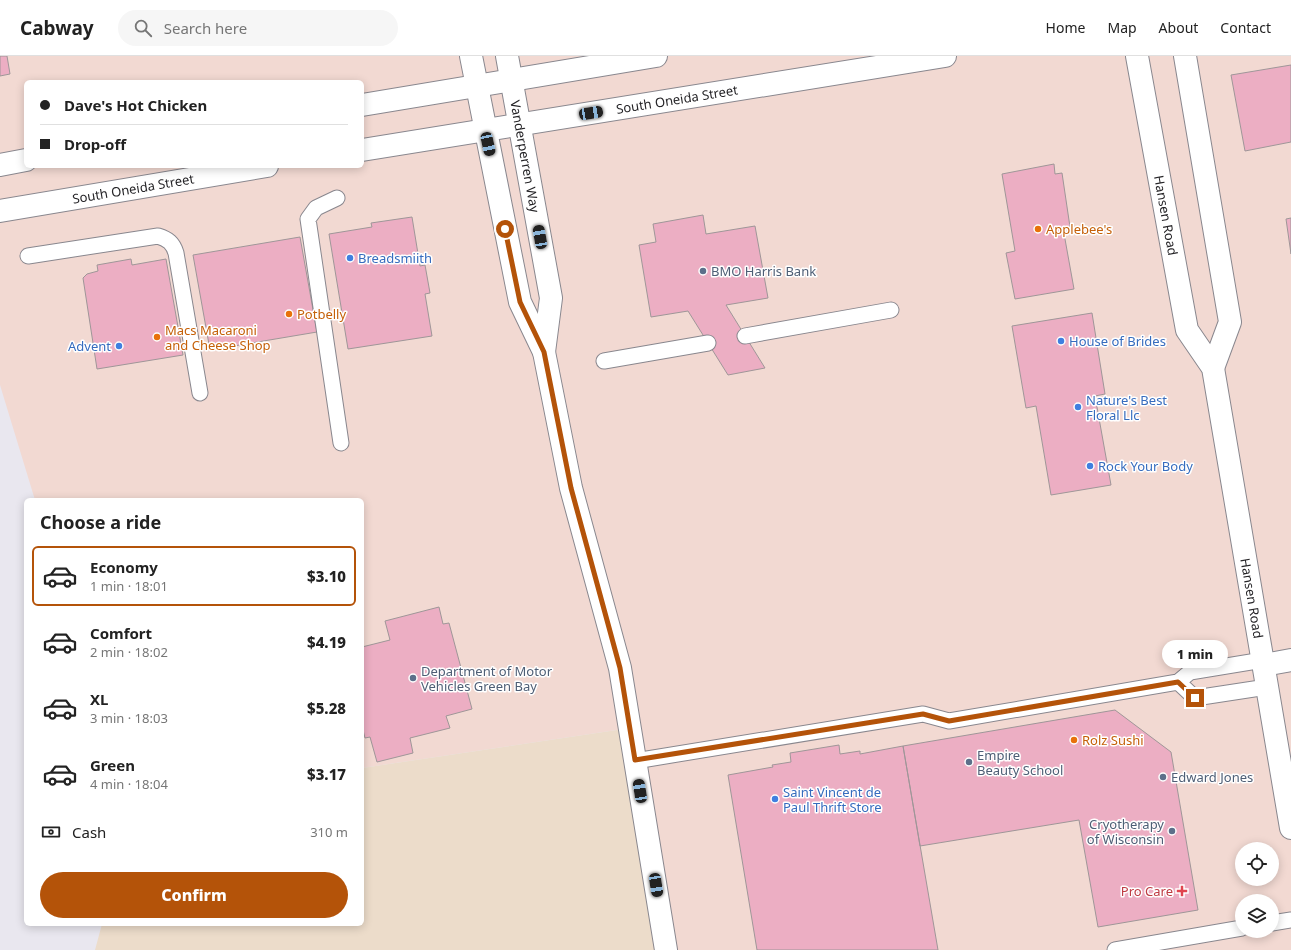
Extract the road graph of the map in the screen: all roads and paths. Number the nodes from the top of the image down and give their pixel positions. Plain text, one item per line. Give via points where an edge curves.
1 (471, 56) edge
2 (507, 56) edge
3 (656, 56) edge
4 (945, 56) edge
5 (1138, 56) edge
6 (1185, 56) edge
7 (511, 80) junction
8 (476, 86) junction
9 (364, 105) edge
10 (519, 124) junction
11 (485, 130) junction
12 (364, 150) edge
13 (24, 160) edge
14 (0, 165) edge
15 (255, 168) edge
16 (336, 198) dead end
17 (0, 211) edge
18 (28, 256) dead end
19 (892, 310) dead end
20 (745, 336) dead end
21 (708, 343) dead end
22 (544, 352) junction
23 (604, 362) dead end
24 (1213, 368) junction
25 (200, 393) dead end
26 (341, 442) dead end
27 (1291, 660) edge
28 (1263, 662) junction
29 (1178, 682) junction
30 (1267, 687) junction
31 (635, 760) junction
32 (1291, 828) edge
33 (1291, 920) edge
34 (1279, 922) edge
35 (1235, 929) edge
36 (666, 950) edge
37 (1115, 950) edge

1 - 8 street, Vanderperren Way
2 - 7 street, Vanderperren Way
3 - 7 street
4 - 10 street, South Oneida Street
5 - 24 street, Hansen Road via 1188,330
6 - 24 street, Hansen Road via 1230,322
7 - 8 street
7 - 10 street, Vanderperren Way
8 - 9 street
8 - 11 street, Vanderperren Way
10 - 11 street, South Oneida Street
10 - 22 street, Vanderperren Way via 550,298
11 - 12 street, South Oneida Street
11 - 22 street, Vanderperren Way via 520,302
13 - 14 street
15 - 17 street, South Oneida Street
16 - 26 lane via 316,208 308,219
18 - 25 lane via 158,236 167,239 176,252
19 - 20 lane
21 - 23 lane
22 - 31 street, Vanderperren Way via 571,488 620,668
24 - 28 street, Hansen Road
27 - 28 street
28 - 29 lane via 1190,672
28 - 30 street, Hansen Road
29 - 30 lane via 1195,698
29 - 31 lane via 949,721 923,714
30 - 32 street, Hansen Road
31 - 36 street, Vanderperren Way
33 - 34 lane
35 - 37 lane

